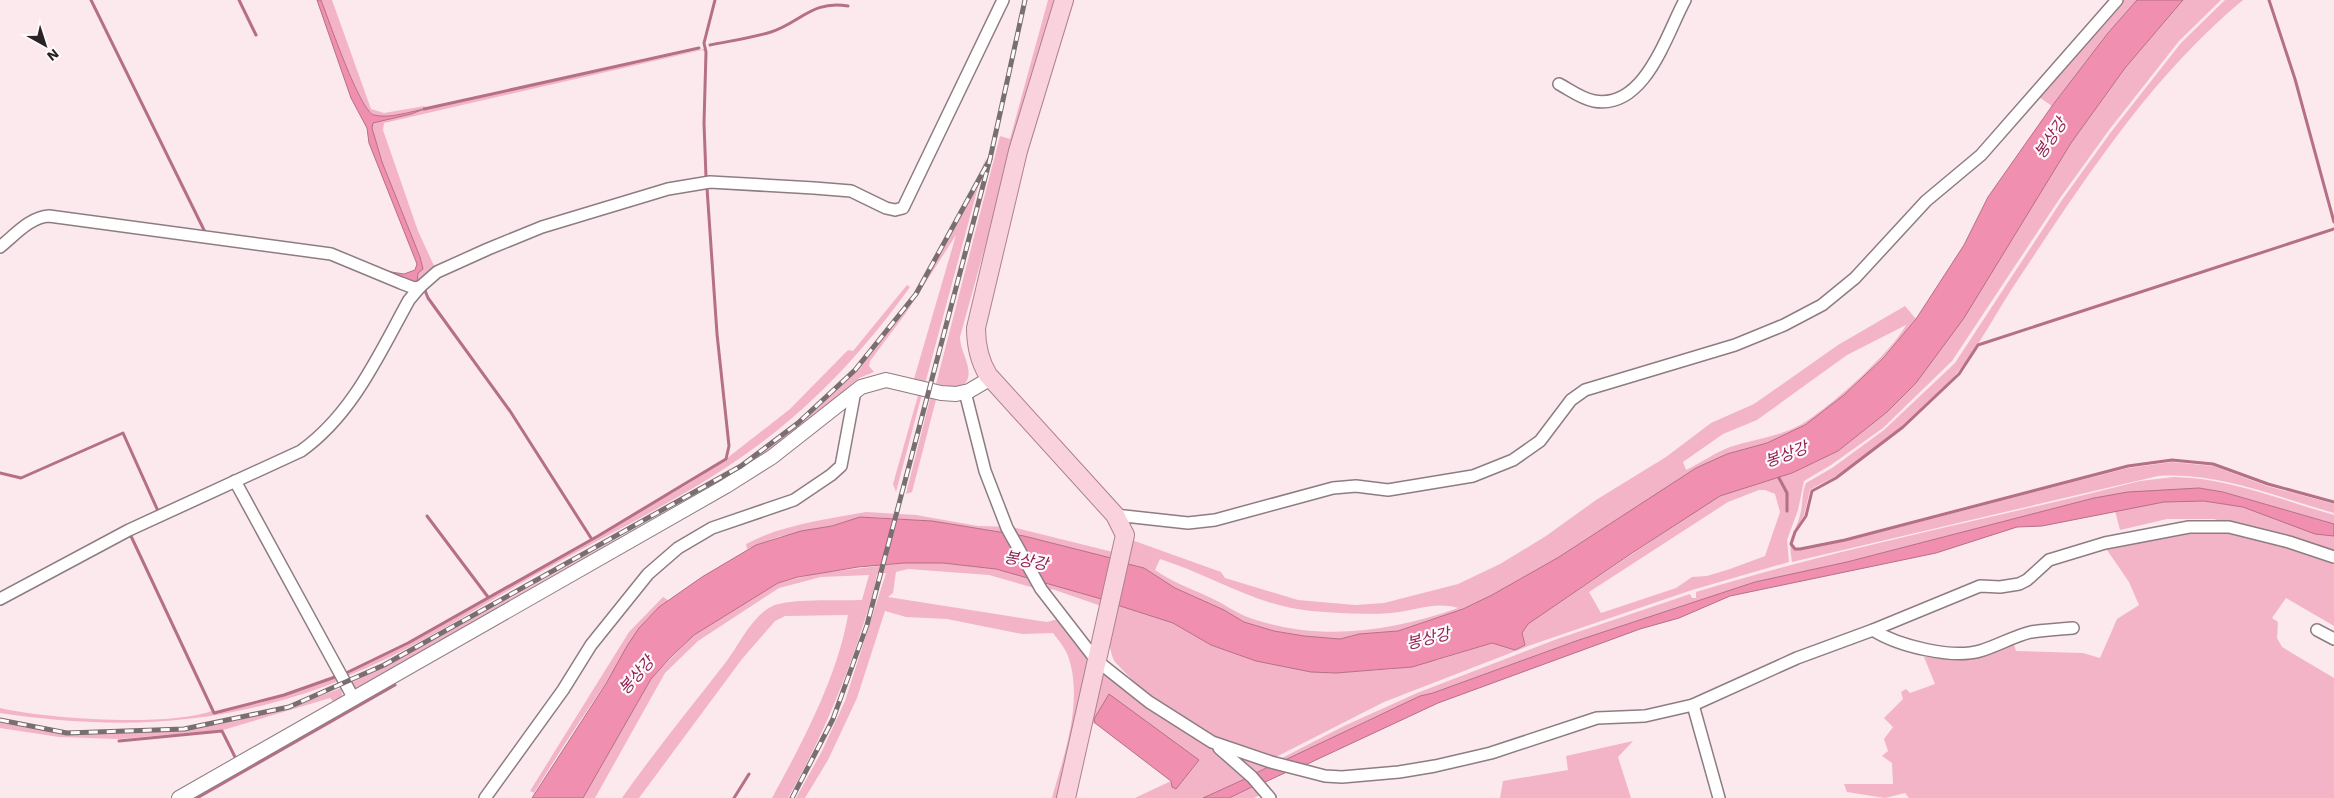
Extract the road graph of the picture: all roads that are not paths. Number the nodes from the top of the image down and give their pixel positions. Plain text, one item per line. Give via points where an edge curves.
1 (1003, 0) edge
2 (1064, 0) edge
3 (1685, 0) edge
4 (2117, 0) edge
5 (2107, 5) edge
6 (1559, 84) dead end
7 (0, 247) edge
8 (420, 287) junction
9 (991, 378) junction
10 (855, 391) junction
11 (965, 392) junction
12 (235, 481) junction
13 (1115, 515) junction
14 (2334, 557) edge
15 (0, 599) edge
16 (2073, 628) dead end
17 (1873, 630) junction
18 (2317, 630) dead end
19 (2334, 639) edge
20 (1096, 660) junction
21 (354, 699) junction
22 (1693, 705) junction
23 (1212, 742) junction
24 (179, 798) edge
25 (485, 798) edge
26 (1066, 798) edge
27 (1270, 798) edge
28 (1719, 798) edge

1 - 8 street via 903,208 886,208 851,192 710,182 668,190 542,226 446,268
2 - 9 main road via 1018,151 976,328 977,348
3 - 6 street via 1650,69 1639,84 1619,100 1592,101
4 - 5 street
5 - 13 street via 1981,155 1926,201 1855,278 1822,305 1784,325 1735,345 1585,390 1571,400 1540,441 1513,460 1473,476 1388,490 1356,486 1333,488 1188,523
7 - 8 street via 37,218 50,216 331,254 414,288
8 - 12 street via 363,384 329,428 301,451
9 - 11 street
9 - 13 main road
10 - 11 street via 886,380 941,393
10 - 21 street via 772,457 726,486
10 - 25 street via 841,466 794,500 712,528 678,548 648,574 592,645
11 - 20 street via 984,471 1007,528 1041,589
12 - 15 street via 129,530
12 - 21 street
13 - 20 main road via 1123,529 1124,542
14 - 17 street via 2244,529 2189,527 2071,552 2049,560 2019,584 1980,586
16 - 17 street via 2030,632 1978,652 1955,655 1930,651 1882,636
17 - 22 street via 1797,658
18 - 19 street
20 - 23 street via 1149,702
20 - 26 main road
21 - 24 street
22 - 23 street via 1645,716 1597,718 1461,761 1399,772 1342,777 1325,776 1271,762
22 - 28 street
23 - 27 street

